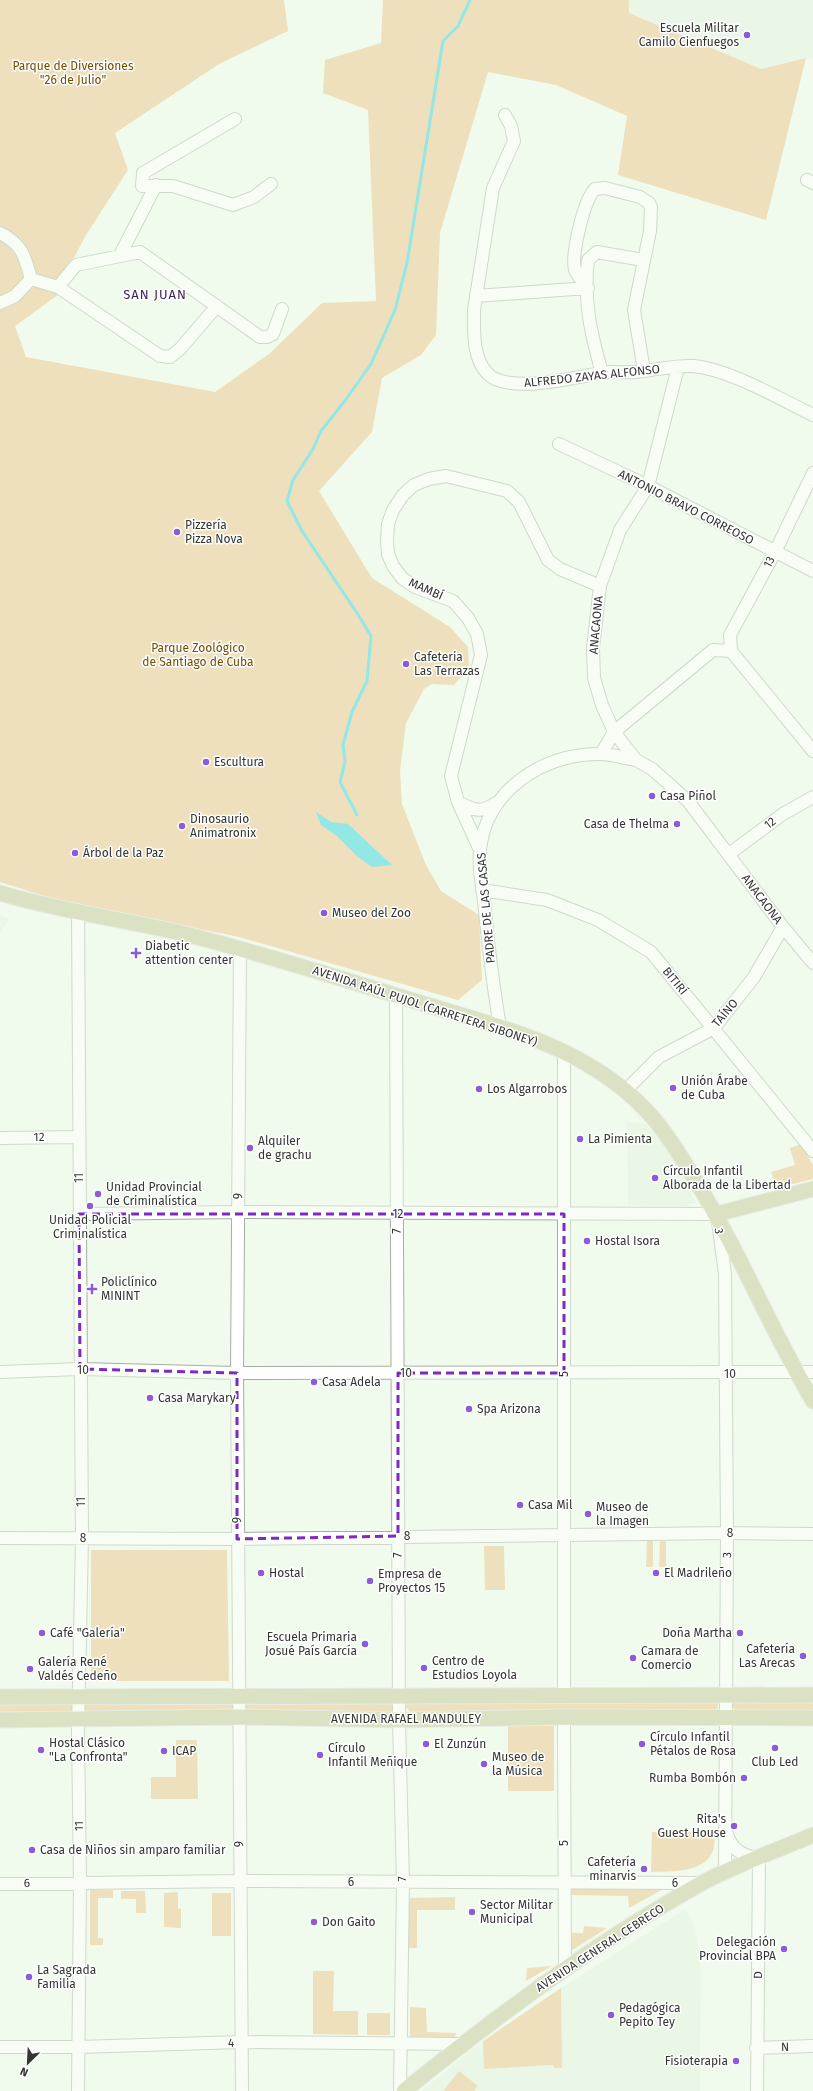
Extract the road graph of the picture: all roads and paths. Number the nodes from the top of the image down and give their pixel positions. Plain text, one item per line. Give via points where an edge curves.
1 (505, 115) dead end
2 (235, 119) dead end
3 (271, 184) dead end
4 (156, 185) junction
5 (0, 233) edge
6 (120, 255) junction
7 (643, 260) junction
8 (31, 279) junction
9 (58, 287) junction
10 (588, 288) junction
11 (476, 296) junction
12 (0, 303) edge
13 (217, 306) junction
14 (282, 309) dead end
15 (678, 367) junction
16 (644, 371) junction
17 (602, 373) junction
18 (813, 416) edge
19 (559, 444) dead end
20 (813, 473) edge
21 (648, 486) junction
22 (775, 552) junction
23 (813, 571) edge
24 (600, 586) junction
25 (731, 651) junction
26 (614, 732) junction
27 (813, 751) edge
28 (601, 754) junction
29 (636, 760) junction
30 (813, 797) edge
31 (458, 802) junction
32 (496, 803) junction
33 (480, 850) junction
34 (729, 854) junction
35 (482, 890) junction
36 (0, 893) edge
37 (78, 912) junction
38 (783, 927) junction
39 (240, 949) junction
40 (813, 963) edge
41 (396, 996) junction
42 (500, 1027) junction
43 (714, 1028) junction
44 (564, 1051) junction
45 (626, 1090) junction
46 (78, 1137) junction
47 (0, 1138) edge
48 (813, 1151) edge
49 (813, 1189) edge
50 (238, 1212) junction
51 (79, 1214) junction
52 (397, 1214) junction
53 (564, 1214) junction
54 (717, 1214) junction
55 (80, 1370) junction
56 (0, 1372) edge
57 (813, 1372) edge
58 (237, 1373) junction
59 (398, 1373) junction
60 (564, 1373) junction
61 (796, 1373) junction
62 (725, 1374) junction
63 (813, 1401) edge
64 (727, 1533) junction
65 (813, 1534) edge
66 (398, 1536) junction
67 (564, 1536) junction
68 (0, 1538) edge
69 (82, 1538) junction
70 (237, 1539) junction
71 (813, 1695) edge
72 (78, 1696) junction
73 (399, 1696) junction
74 (564, 1696) junction
75 (726, 1696) junction
76 (0, 1697) edge
77 (238, 1697) junction
78 (239, 1717) junction
79 (564, 1717) junction
80 (726, 1718) junction
81 (813, 1718) edge
82 (0, 1720) edge
83 (78, 1720) junction
84 (399, 1720) junction
85 (725, 1828) junction
86 (813, 1835) edge
87 (760, 1858) junction
88 (725, 1872) junction
89 (239, 1881) junction
90 (80, 1883) junction
91 (403, 1883) junction
92 (564, 1883) junction
93 (702, 1883) junction
94 (0, 1884) edge
95 (565, 1969) junction
96 (241, 2042) junction
97 (401, 2044) junction
98 (462, 2044) junction
99 (813, 2046) edge
100 (0, 2047) edge
101 (78, 2047) junction
102 (756, 2048) junction
103 (78, 2091) edge
104 (242, 2091) edge
105 (400, 2091) edge
106 (404, 2091) edge
107 (757, 2091) edge

1 - 11 street, ALFREDO ZAYAS ALFONSO via 511,126 514,141 493,188
2 - 4 street via 143,173 142,186
3 - 4 street via 254,196 233,205 172,186
4 - 6 street
5 - 8 street via 22,250
6 - 9 street via 76,265
6 - 13 street via 140,252
7 - 10 street via 596,252 588,260
7 - 10 street via 652,212 649,203 633,195 605,188 595,189 588,198 583,215 575,259 576,272
7 - 16 street via 634,310
8 - 9 street
8 - 12 street via 15,296
9 - 13 street via 160,356 170,357 180,349
10 - 11 street
10 - 17 street via 590,333
11 - 17 street, ALFREDO ZAYAS ALFONSO via 475,343 478,360 488,374 503,381 522,384
13 - 14 street via 260,337 273,334
15 - 16 street, ALFREDO ZAYAS ALFONSO
15 - 18 street, ALFREDO ZAYAS ALFONSO via 693,366 720,371
15 - 21 street, ANACAONA
16 - 17 street, ALFREDO ZAYAS ALFONSO
19 - 21 street, ANTONIO BRAVO CORREOSO
20 - 22 street, 13
21 - 22 street, ANTONIO BRAVO CORREOSO
21 - 24 street, ANACAONA via 620,530
22 - 23 street, ANTONIO BRAVO CORREOSO
22 - 25 street, 13 via 730,635
24 - 26 street, ANACAONA via 593,648 594,678
24 - 31 street, MAMBÍ via 560,569 548,560 519,502 507,491 446,476 414,485 393,510 388,524 387,541 388,554 393,566 402,578 415,587 453,601 468,618 477,634 481,655 452,776
25 - 26 street via 713,650
25 - 27 street
26 - 28 street
26 - 29 street, ANACAONA
28 - 29 street, PADRE DE LAS CASAS
28 - 32 street, PADRE DE LAS CASAS via 567,758 536,770 520,778
29 - 34 street, ANACAONA via 652,769 683,795
30 - 34 street, 12 via 783,814
31 - 32 street via 472,809 486,810
31 - 33 street, MAMBÍ
32 - 33 street, PADRE DE LAS CASAS via 489,817
33 - 35 street, PADRE DE LAS CASAS
34 - 38 street, ANACAONA
35 - 42 street, PADRE DE LAS CASAS via 490,968
35 - 43 street, BITIRÍ via 547,900 598,920 651,952
36 - 37 main road, AVENIDA RAÚL PUJOL (CARRETERA SIBONEY) via 40,905
37 - 39 main road, AVENIDA RAÚL PUJOL (CARRETERA SIBONEY) via 179,933
37 - 46 street, 11
38 - 40 street, ANACAONA
38 - 43 street, TAÍNO via 754,977
39 - 41 main road, AVENIDA RAÚL PUJOL (CARRETERA SIBONEY)
39 - 50 street, 9
41 - 42 main road, AVENIDA RAÚL PUJOL (CARRETERA SIBONEY)
41 - 52 street, 7
42 - 44 main road, AVENIDA RAÚL PUJOL (CARRETERA SIBONEY)
43 - 45 street, TAÍNO via 659,1057
43 - 48 street, BITIRÍ
44 - 45 main road, AVENIDA RAÚL PUJOL (CARRETERA SIBONEY) via 598,1069
44 - 53 street, 5
45 - 54 main road, AVENIDA RAÚL PUJOL (CARRETERA SIBONEY) via 676,1149
46 - 47 street, 12
46 - 51 street, 11
49 - 54 main road
50 - 51 street, 12
50 - 52 street, 12
50 - 58 street, 9
51 - 55 street, 11
52 - 53 street, 12
52 - 59 street, 7
53 - 54 street, 12
53 - 60 street, 5
54 - 61 main road, AVENIDA RAÚL PUJOL (CARRETERA SIBONEY)
54 - 62 street, 3 via 725,1274
55 - 56 street, 10
55 - 58 street, 10
55 - 69 street, 11
57 - 61 street, 10
58 - 59 street, 10
58 - 70 street, 9
59 - 60 street, 10
59 - 66 street, 7
60 - 62 street, 10
60 - 67 street, 5
61 - 62 street, 10
61 - 63 main road, AVENIDA RAÚL PUJOL (CARRETERA SIBONEY)
62 - 64 street, 3
64 - 65 street, 8
64 - 67 street, 8
64 - 75 street, 3
66 - 67 street, 8
66 - 70 street, 8
66 - 73 street, 7
67 - 74 street, 5
68 - 69 street, 8
69 - 70 street, 8
69 - 72 street, 11
70 - 77 street, 9
71 - 75 main road, AVENIDA RAFAEL MANDULEY
72 - 76 main road, AVENIDA RAFAEL MANDULEY
72 - 77 main road, AVENIDA RAFAEL MANDULEY
72 - 83 street, 11
73 - 74 main road, AVENIDA RAFAEL MANDULEY
73 - 77 main road, AVENIDA RAFAEL MANDULEY
73 - 84 street, 7
74 - 75 main road, AVENIDA RAFAEL MANDULEY
75 - 80 street, 3
77 - 78 street, 9
78 - 83 main road, AVENIDA RAFAEL MANDULEY
78 - 84 main road, AVENIDA RAFAEL MANDULEY
78 - 89 street, 9
79 - 80 main road, AVENIDA RAFAEL MANDULEY
79 - 84 main road, AVENIDA RAFAEL MANDULEY
79 - 92 street, 5
80 - 81 main road, AVENIDA RAFAEL MANDULEY
80 - 85 street, 3
82 - 83 main road, AVENIDA RAFAEL MANDULEY
83 - 90 street, 11
84 - 91 street, 7
85 - 87 street via 735,1849 746,1856
85 - 88 street, 3
86 - 87 main road, AVENIDA GENERAL CEBRECO
87 - 88 main road, AVENIDA GENERAL CEBRECO
87 - 102 street, D
88 - 93 main road, AVENIDA GENERAL CEBRECO
89 - 90 street, 6
89 - 91 street, 6
89 - 96 street, 9
90 - 94 street, 6
90 - 101 street, 11
91 - 92 street, 6
91 - 97 street, 7
92 - 93 street, 6
92 - 95 street, 5
93 - 95 main road, AVENIDA GENERAL CEBRECO
95 - 98 main road, AVENIDA GENERAL CEBRECO
96 - 97 street, 4
96 - 101 street, 4
96 - 104 street, 9
97 - 98 street, 4
97 - 105 street, 7
98 - 106 main road, AVENIDA GENERAL CEBRECO
99 - 102 street, N
100 - 101 street, 4
101 - 103 street, 11
102 - 107 street, D

